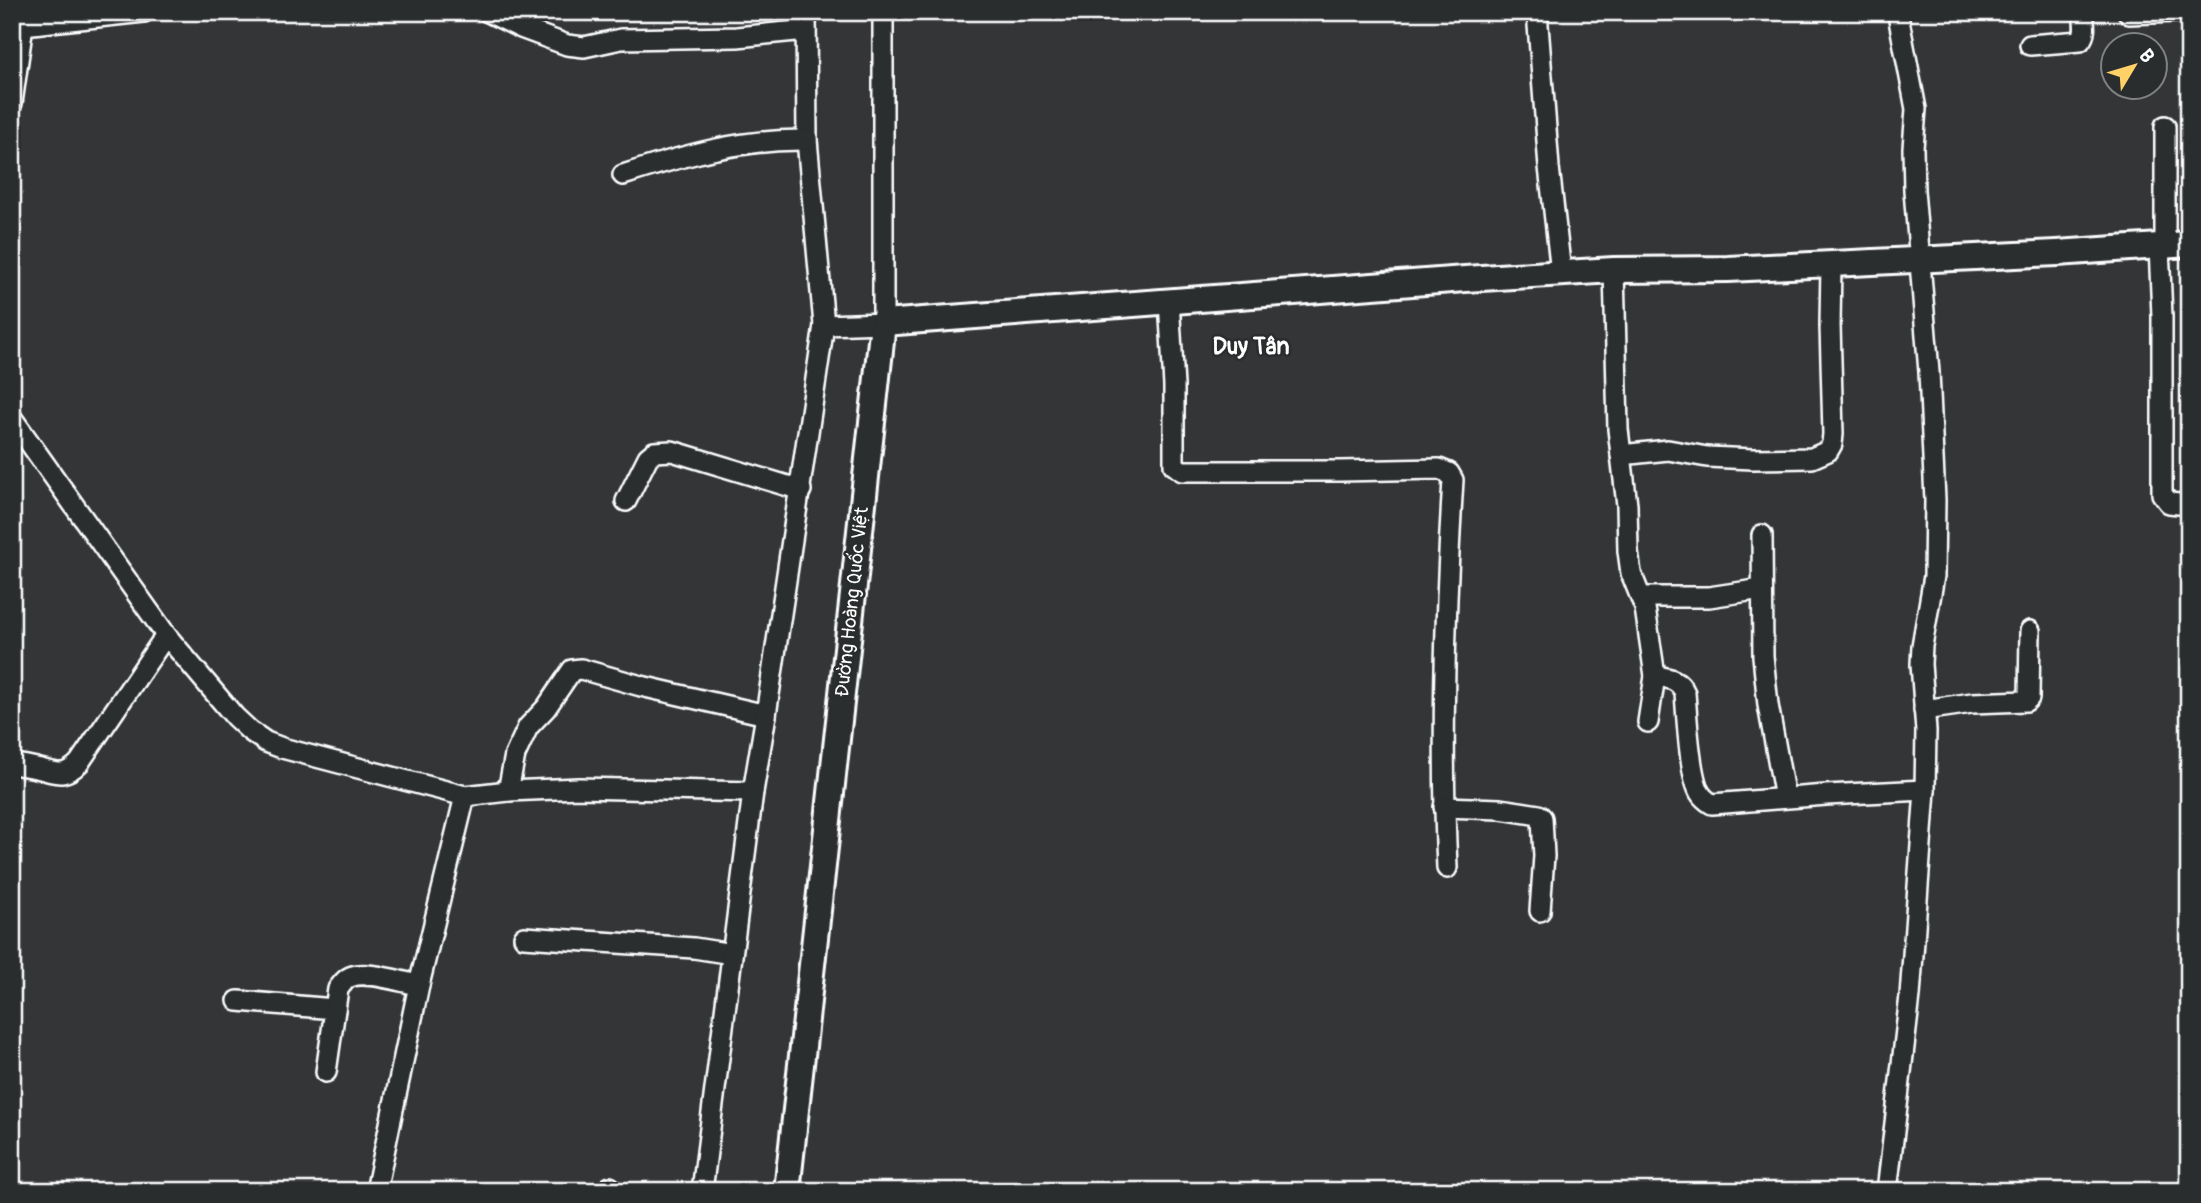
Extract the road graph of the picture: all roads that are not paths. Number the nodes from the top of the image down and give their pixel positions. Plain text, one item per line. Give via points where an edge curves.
1 (144, 12) edge
2 (488, 12) edge
3 (883, 12) edge
4 (1537, 12) edge
5 (2083, 12) edge
6 (2176, 12) edge
7 (2129, 15) dead end
8 (23, 18) edge
9 (1899, 20) dead end
10 (806, 21) edge
11 (2030, 45) dead end
12 (12, 103) edge
13 (2165, 126) dead end
14 (807, 140) junction
15 (623, 175) dead end
16 (2171, 245) edge
17 (1919, 259) junction
18 (1831, 264) junction
19 (1614, 270) junction
20 (1560, 273) junction
21 (1169, 300) junction
22 (875, 324) junction
23 (832, 325) junction
24 (12, 418) edge
25 (1621, 455) junction
26 (801, 490) junction
27 (626, 501) dead end
28 (2189, 505) edge
29 (1762, 535) dead end
30 (1762, 589) junction
31 (1641, 597) junction
32 (2030, 631) dead end
33 (166, 635) junction
34 (1655, 676) junction
35 (1924, 710) junction
36 (766, 715) junction
37 (1648, 722) dead end
38 (12, 764) edge
39 (1925, 790) junction
40 (508, 791) junction
41 (753, 792) junction
42 (465, 796) junction
43 (1785, 798) junction
44 (1444, 807) junction
45 (1447, 868) dead end
46 (1540, 911) dead end
47 (524, 937) dead end
48 (732, 954) junction
49 (419, 985) junction
50 (237, 1001) dead end
51 (335, 1009) junction
52 (326, 1072) dead end
53 (376, 1191) edge
54 (702, 1191) edge
55 (787, 1191) edge
56 (1887, 1191) edge

1 - 8 street
2 - 10 street via 522,29 584,47 621,38 737,37
3 - 22 street, Đường Hoàng Quốc Việt
4 - 20 street
5 - 11 street via 2085,31 2080,41
6 - 7 street
8 - 12 street
9 - 17 street via 1916,109 1913,148
10 - 14 street
13 - 16 street
14 - 15 street via 774,139 697,152
14 - 23 street
16 - 17 street
16 - 28 street via 2162,316 2162,494 2169,503
17 - 18 street
17 - 35 street via 1936,500 1934,576 1922,646
18 - 19 street
18 - 25 street via 1833,434 1828,451 1794,459 1707,457 1668,450
19 - 20 street
19 - 25 street
20 - 21 street
21 - 22 street
21 - 44 street via 1177,469 1438,469 1449,473
22 - 23 street
22 - 55 street, Đường Hoàng Quốc Việt
23 - 26 street
24 - 33 street
25 - 31 street via 1631,573
26 - 27 street via 663,451 648,457
26 - 36 street
29 - 30 street
30 - 31 street via 1709,597
30 - 43 street via 1768,705
31 - 34 street
32 - 35 street via 2026,701
33 - 38 street via 72,770 54,774
33 - 42 street via 235,717 266,742
34 - 37 street
34 - 43 street via 1676,680 1685,693 1696,784 1706,801 1723,804
35 - 39 street
36 - 40 street via 572,670 528,727 515,755
36 - 41 street
39 - 43 street
39 - 56 street via 1910,996
40 - 41 street
40 - 42 street
41 - 48 street
42 - 49 street
44 - 45 street
44 - 46 street via 1500,809 1542,818
47 - 48 street
48 - 54 street
49 - 51 street via 353,975 338,989
49 - 53 street
50 - 51 street
51 - 52 street

